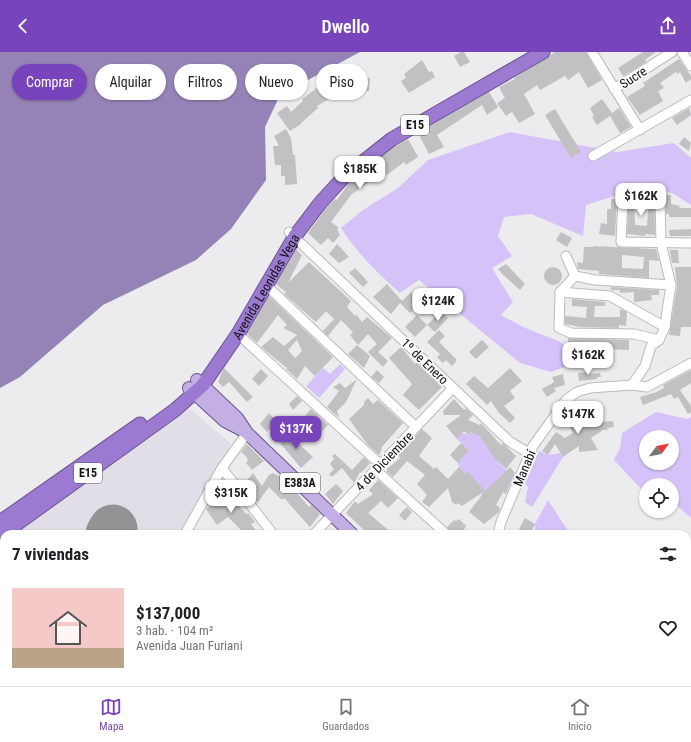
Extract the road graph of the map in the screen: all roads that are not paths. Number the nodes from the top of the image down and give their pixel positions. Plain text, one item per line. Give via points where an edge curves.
1 (526, 52) edge
2 (543, 52) edge
3 (592, 52) edge
4 (672, 52) edge
5 (682, 52) edge
6 (691, 66) edge
7 (614, 89) junction
8 (691, 100) edge
9 (640, 130) junction
10 (594, 156) dead end
11 (623, 198) dead end
12 (660, 201) dead end
13 (292, 234) junction
14 (691, 243) edge
15 (661, 244) junction
16 (566, 256) dead end
17 (575, 276) junction
18 (595, 280) junction
19 (671, 285) junction
20 (267, 286) junction
21 (560, 292) junction
22 (592, 295) junction
23 (610, 296) junction
24 (665, 327) junction
25 (238, 334) junction
26 (659, 340) junction
27 (691, 363) edge
28 (632, 385) junction
29 (196, 387) junction
30 (453, 388) junction
31 (416, 427) junction
32 (247, 433) junction
33 (530, 454) junction
34 (222, 468) junction
35 (379, 468) junction
36 (332, 514) junction
37 (0, 522) edge
38 (8, 530) edge
39 (187, 530) edge
40 (270, 530) edge
41 (318, 530) edge
42 (348, 530) edge
43 (442, 530) edge
44 (499, 530) edge

1 - 13 highway, Avenida Leonidas Vega / E15 via 376,142 327,183
2 - 13 highway, Avenida Leonidas Vega / E15 via 378,148 332,188
3 - 7 street
4 - 7 street, Sucre
5 - 6 street
7 - 9 street
8 - 9 street
9 - 10 street
11 - 15 street via 621,242
12 - 15 street
13 - 20 highway, Avenida Leonidas Vega / E15
13 - 29 highway, Avenida Leonidas Vega / E15
13 - 30 street, 1º de Enero
14 - 15 street
15 - 19 street
16 - 17 street
17 - 18 street
17 - 21 street
18 - 19 street
18 - 22 street
18 - 23 street
19 - 24 street
20 - 25 highway, Avenida Leonidas Vega / E15
20 - 31 street
21 - 22 street
21 - 26 street via 559,328 564,332 634,334
22 - 23 street
23 - 24 street
24 - 26 street
25 - 29 highway, Avenida Leonidas Vega / E15
25 - 35 street
26 - 28 street via 651,346 645,366
27 - 28 street, Manabí via 647,387
28 - 33 street, Manabí via 590,388 577,392 566,400
29 - 32 main road, E383A via 225,421
29 - 37 highway, Avenida Leonidas Vega / E15
29 - 38 highway, Avenida Leonidas Vega / E15 via 176,410
30 - 31 street, 4 de Diciembre
30 - 33 street, 1º de Enero via 509,441
31 - 35 street, 4 de Diciembre
32 - 34 street
32 - 36 main road, E383A
33 - 44 street, Manabí
34 - 39 street
34 - 40 street
35 - 36 street, 4 de Diciembre
35 - 43 street
36 - 41 street, 4 de Diciembre
36 - 42 main road, E383A

